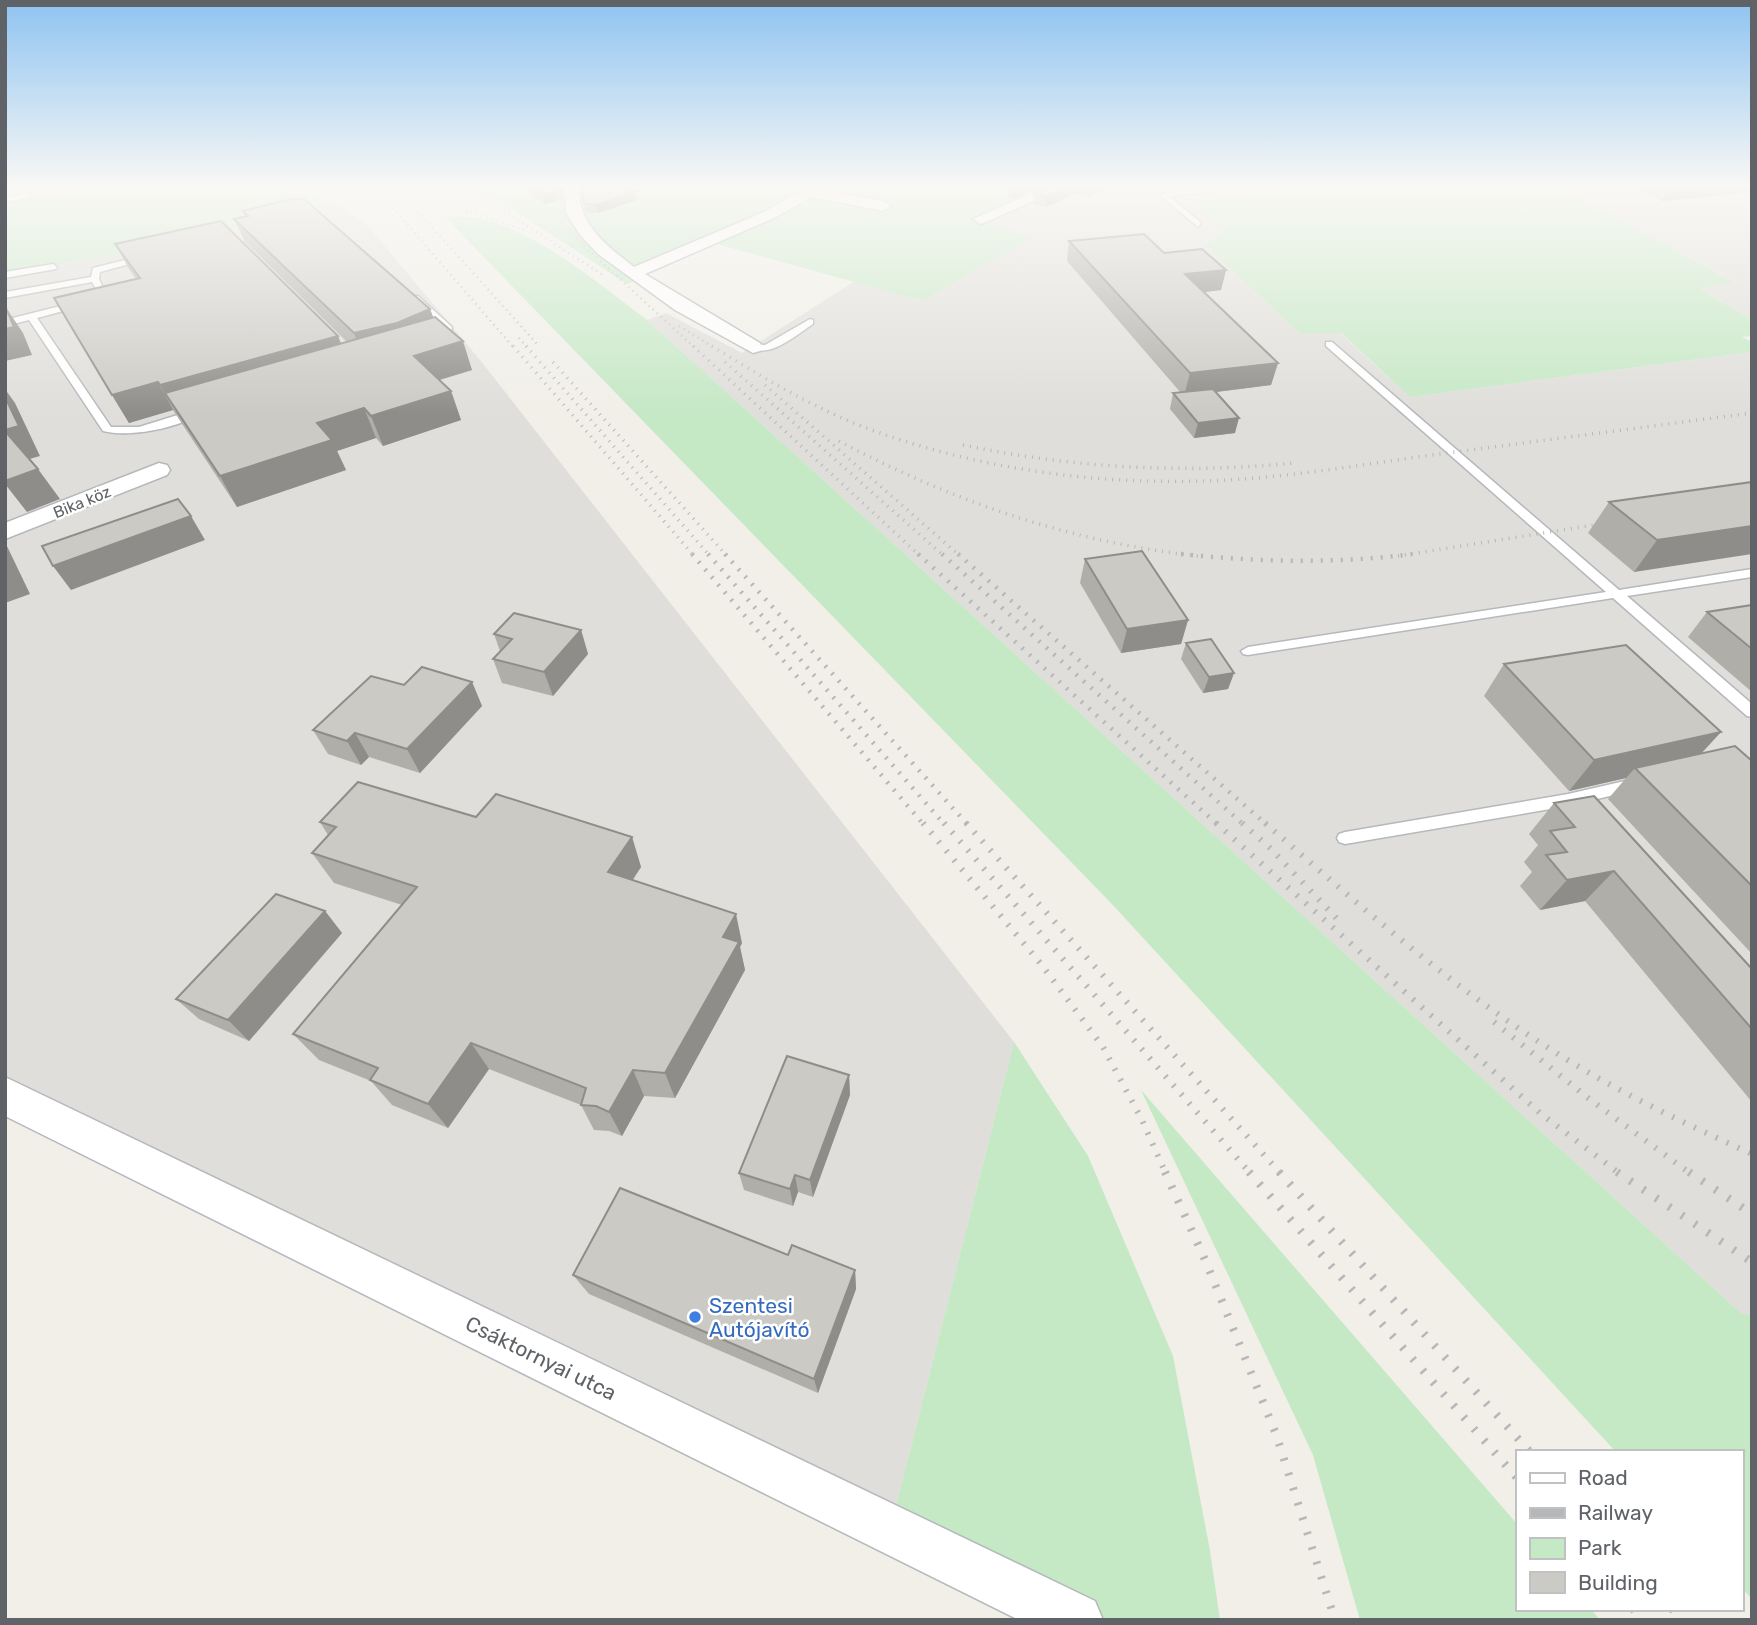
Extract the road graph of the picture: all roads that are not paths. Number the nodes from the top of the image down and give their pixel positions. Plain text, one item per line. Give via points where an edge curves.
1 (123, 263) edge
2 (621, 263) edge
3 (658, 263) edge
4 (53, 267) dead end
5 (634, 273) junction
6 (5, 275) edge
7 (95, 279) junction
8 (404, 289) edge
9 (5, 295) edge
10 (31, 316) junction
11 (810, 321) dead end
12 (5, 323) edge
13 (1329, 344) dead end
14 (421, 347) edge
15 (753, 347) joint
16 (205, 410) edge
17 (159, 470) dead end
18 (5, 532) edge
19 (1752, 573) edge
20 (1617, 594) junction
21 (1248, 651) dead end
22 (1752, 712) edge
23 (1660, 779) edge
24 (1345, 838) dead end
25 (7, 1098) edge
26 (1076, 1620) edge

1 - 7 lane via 96,270
2 - 5 street
3 - 5 street
4 - 6 lane
5 - 15 street
7 - 9 lane
7 - 10 lane via 105,297
8 - 14 lane via 449,329 445,338
10 - 12 lane
10 - 16 lane via 107,429 133,431
11 - 15 lane via 767,348
13 - 20 lane
17 - 18 street, Bika köz
19 - 20 lane
20 - 21 lane
20 - 22 lane
23 - 24 lane via 1573,805
25 - 26 street, Csáktornyai utca

